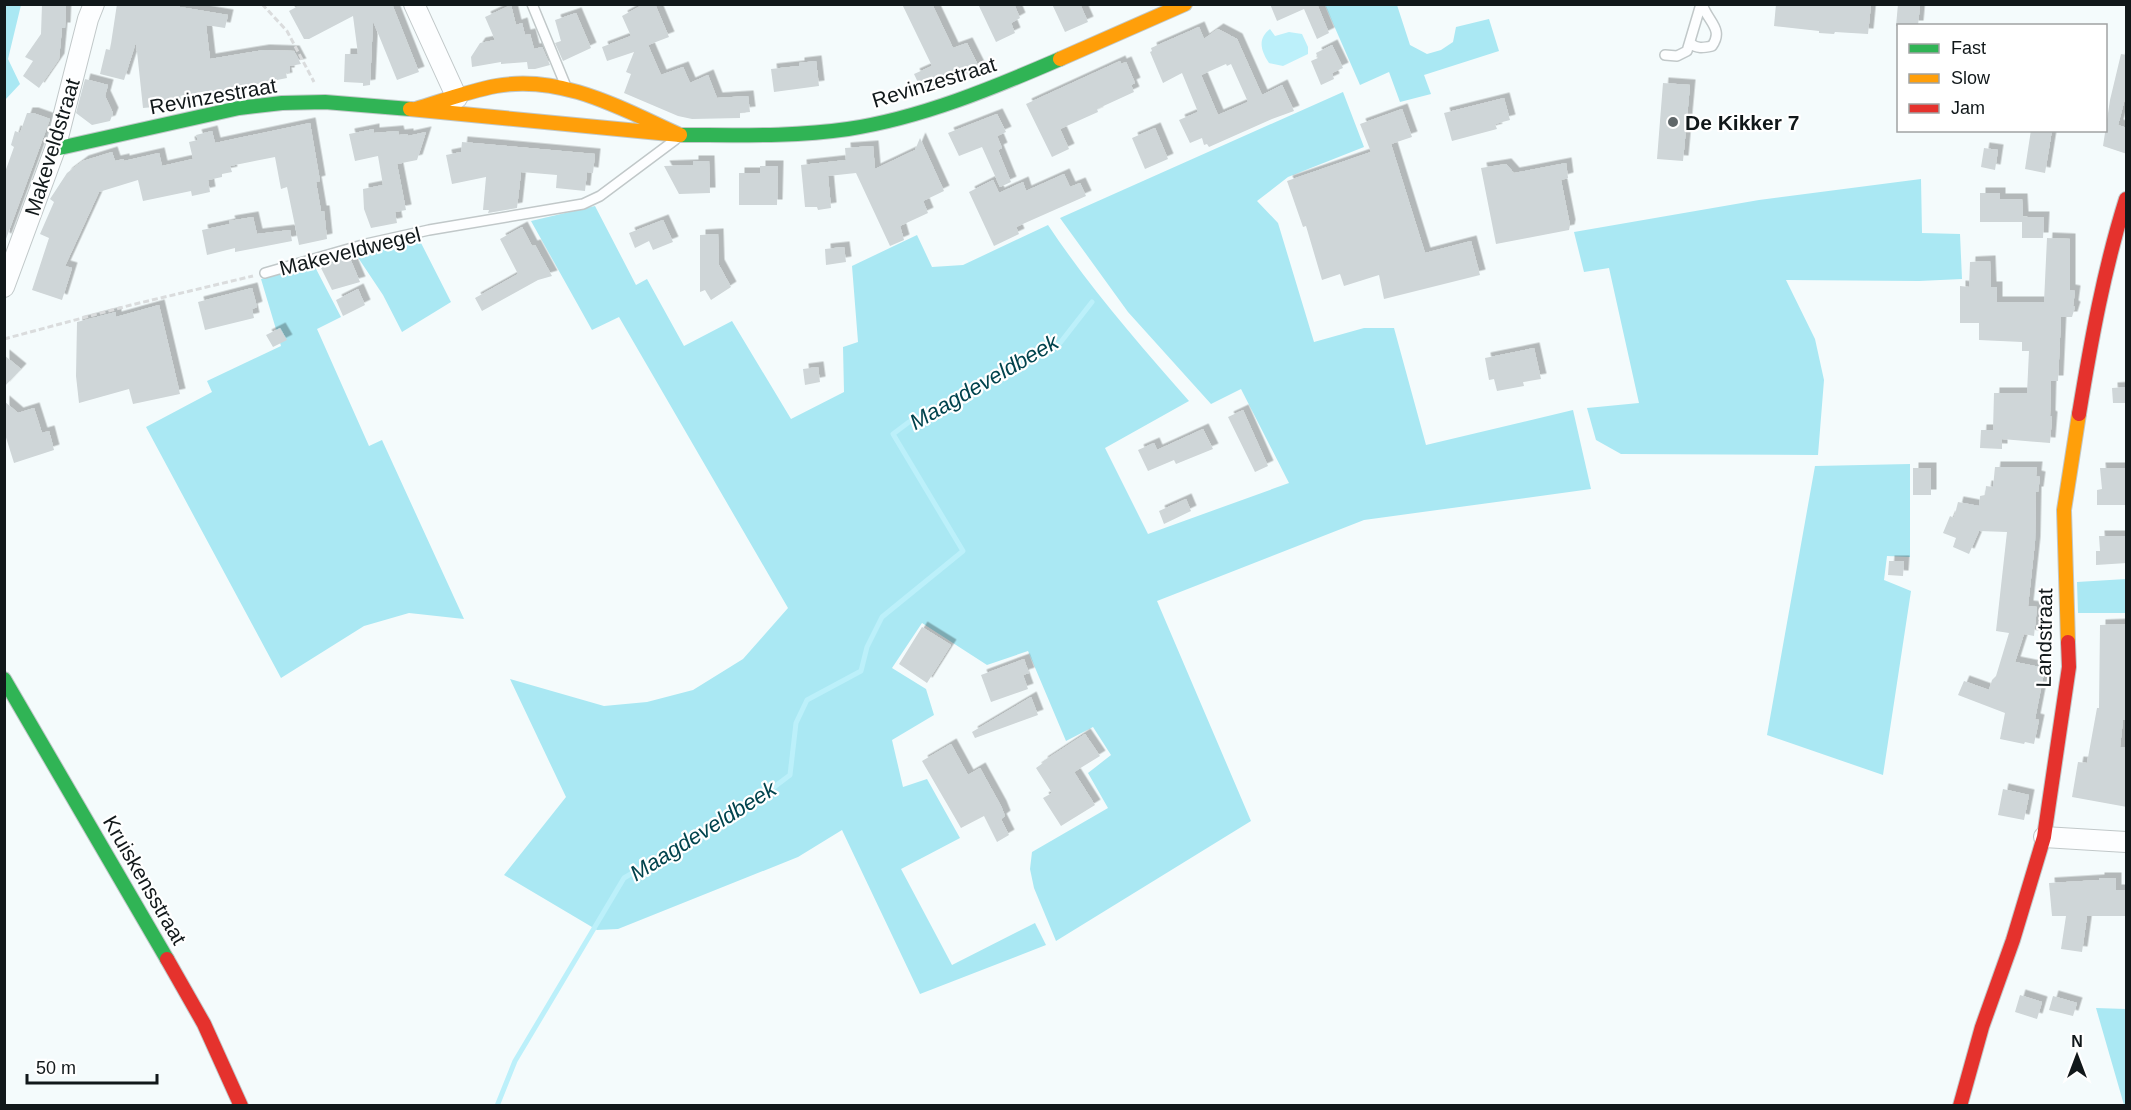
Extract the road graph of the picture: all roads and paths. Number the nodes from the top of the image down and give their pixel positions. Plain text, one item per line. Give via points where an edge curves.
1 (94, 4) edge
2 (414, 4) edge
3 (532, 4) edge
4 (1185, 4) edge
5 (1702, 4) edge
6 (264, 5) edge
7 (1690, 43) junction
8 (1665, 56) dead end
9 (567, 89) junction
10 (457, 98) junction
11 (325, 102) junction
12 (416, 109) junction
13 (680, 135) junction
14 (55, 149) junction
15 (2127, 199) edge
16 (265, 273) joint
17 (4, 287) edge
18 (4, 339) edge
19 (4, 679) edge
20 (2044, 837) junction
21 (2127, 842) edge
22 (241, 1106) edge
23 (1960, 1106) edge

1 - 14 street, Makeveldstraat
2 - 10 street
3 - 9 lane
4 - 13 street, Revinzestraat via 1025,75 899,118 801,135
5 - 7 lane
5 - 7 lane via 1717,31 1717,39 1705,48
6 - 11 path via 287,31
7 - 8 lane via 1687,51
9 - 10 street, Revinzestraat via 520,84 496,86
9 - 13 street, Revinzestraat via 585,93
10 - 12 street, Revinzestraat
11 - 12 street, Revinzestraat
11 - 14 street, Revinzestraat via 239,108
12 - 13 street, Revinzestraat
13 - 16 lane, Makeveldwegel via 609,190 583,204 398,237
14 - 17 street, Makeveldstraat
15 - 20 street, Landstraat via 2111,246 2092,335 2064,510 2069,667
16 - 18 path, Makeveldwegel via 130,304
19 - 22 street, Kruiskensstraat via 204,1024
20 - 21 street
20 - 23 street, Landstraat

